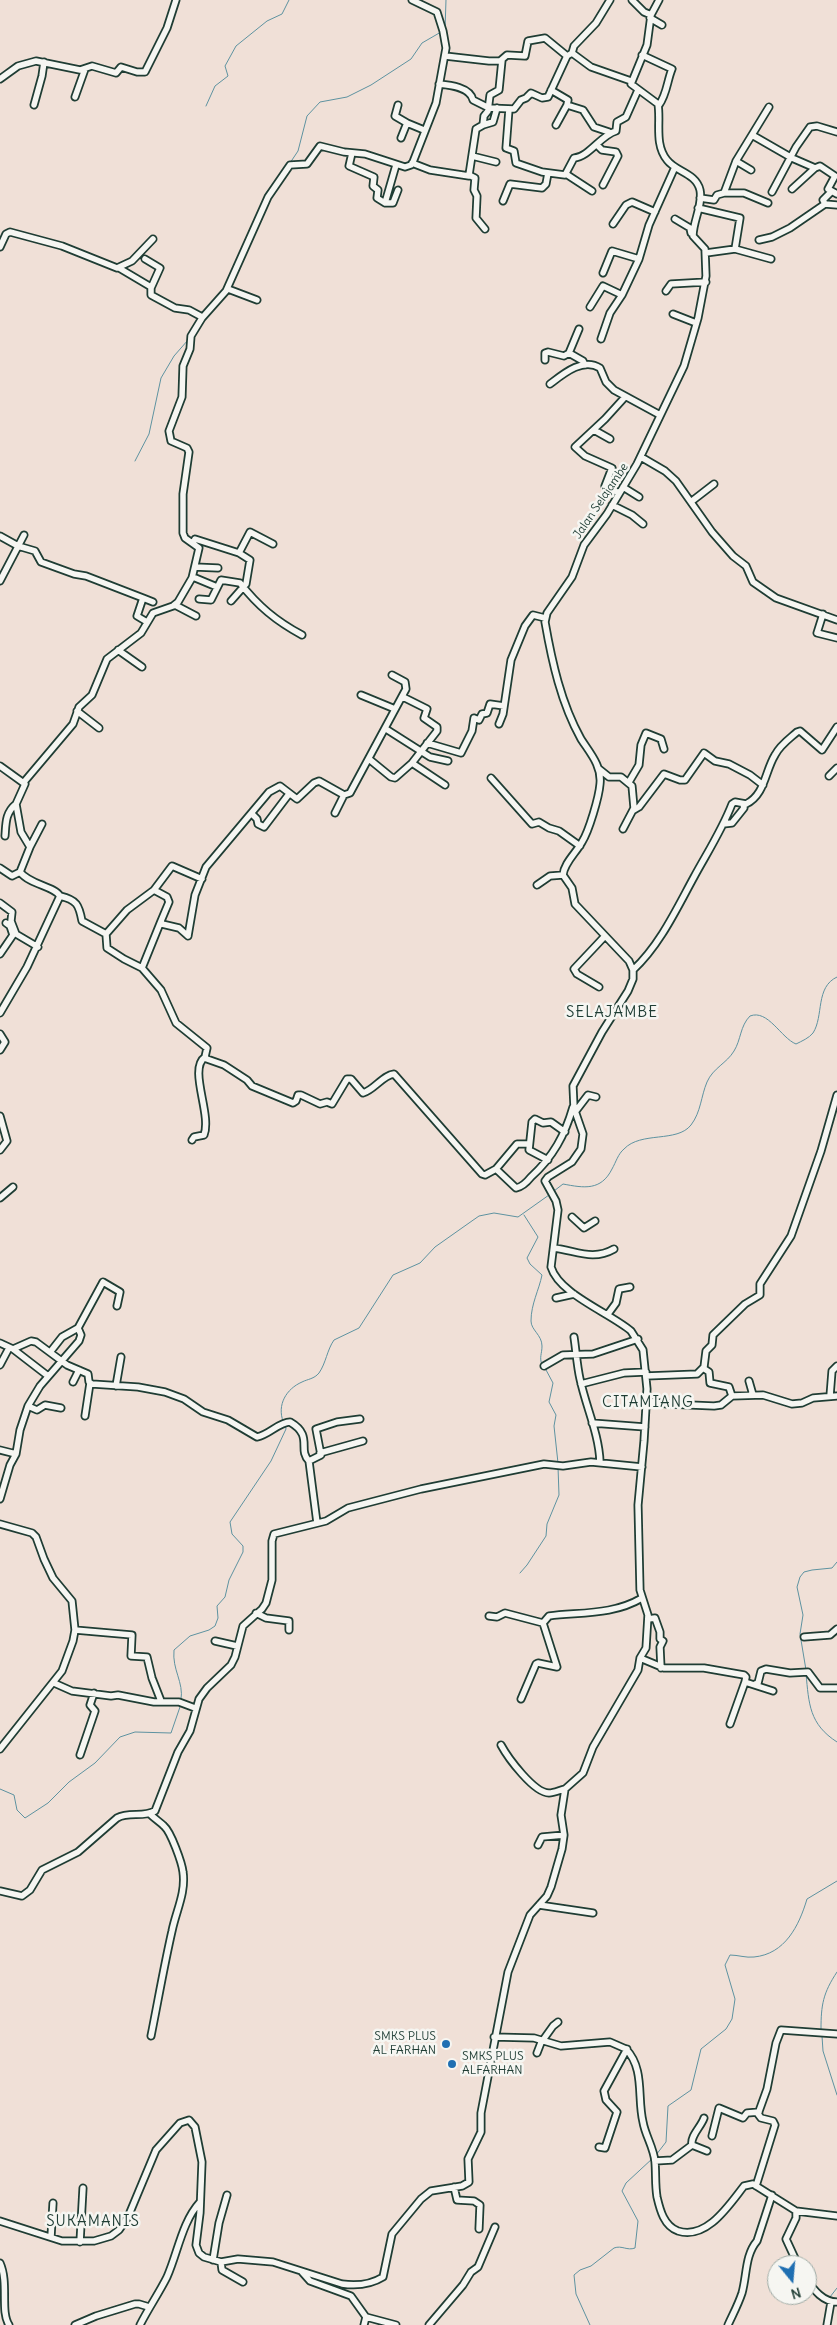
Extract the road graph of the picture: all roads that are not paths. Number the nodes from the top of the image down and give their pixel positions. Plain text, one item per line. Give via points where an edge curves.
1 (176, 0) edge
2 (412, 0) edge
3 (610, 0) edge
4 (632, 0) edge
5 (655, 1) edge
6 (651, 16) junction
7 (662, 25) dead end
8 (570, 55) junction
9 (642, 55) junction
10 (445, 56) junction
11 (502, 60) junction
12 (44, 62) junction
13 (85, 69) junction
14 (0, 79) edge
15 (630, 81) junction
16 (439, 84) junction
17 (551, 90) junction
18 (638, 90) junction
19 (75, 97) dead end
20 (34, 105) dead end
21 (398, 105) dead end
22 (567, 105) junction
23 (659, 105) junction
24 (769, 107) dead end
25 (489, 108) junction
26 (496, 108) junction
27 (509, 109) junction
28 (407, 123) junction
29 (483, 124) junction
30 (556, 125) dead end
31 (424, 130) junction
32 (609, 132) junction
33 (837, 132) edge
34 (752, 135) junction
35 (400, 138) dead end
36 (597, 145) junction
37 (352, 153) junction
38 (472, 156) junction
39 (792, 158) junction
40 (496, 162) dead end
41 (736, 162) junction
42 (412, 163) junction
43 (396, 165) junction
44 (675, 167) junction
45 (815, 168) junction
46 (751, 170) dead end
47 (548, 173) junction
48 (566, 174) junction
49 (469, 176) junction
50 (604, 185) dead end
51 (792, 189) dead end
52 (398, 190) dead end
53 (592, 191) dead end
54 (772, 192) dead end
55 (724, 193) junction
56 (834, 193) edge
57 (700, 198) junction
58 (385, 202) junction
59 (503, 202) dead end
60 (768, 203) dead end
61 (825, 204) junction
62 (837, 205) edge
63 (698, 208) junction
64 (655, 212) junction
65 (675, 219) dead end
66 (613, 224) dead end
67 (484, 230) dead end
68 (693, 234) junction
69 (154, 239) dead end
70 (759, 240) dead end
71 (0, 247) edge
72 (736, 248) junction
73 (706, 254) junction
74 (145, 259) dead end
75 (639, 259) junction
76 (771, 259) dead end
77 (119, 268) junction
78 (604, 273) dead end
79 (706, 282) junction
80 (151, 286) junction
81 (228, 289) junction
82 (666, 291) dead end
83 (622, 295) junction
84 (257, 300) dead end
85 (590, 307) dead end
86 (673, 314) dead end
87 (202, 317) junction
88 (696, 323) junction
89 (579, 329) dead end
90 (601, 339) dead end
91 (569, 353) junction
92 (545, 360) dead end
93 (586, 365) junction
94 (550, 384) dead end
95 (625, 396) junction
96 (660, 415) junction
97 (594, 430) junction
98 (610, 439) dead end
99 (641, 457) junction
100 (714, 484) dead end
101 (623, 487) junction
102 (619, 493) junction
103 (639, 497) dead end
104 (692, 501) junction
105 (612, 505) junction
106 (643, 524) dead end
107 (24, 535) dead end
108 (0, 536) edge
109 (194, 541) junction
110 (273, 544) dead end
111 (18, 546) junction
112 (239, 553) junction
113 (195, 567) junction
114 (218, 568) dead end
115 (192, 577) junction
116 (0, 581) edge
117 (217, 587) junction
118 (244, 589) junction
119 (143, 598) junction
120 (199, 599) dead end
121 (231, 601) dead end
122 (153, 602) dead end
123 (175, 605) junction
124 (823, 614) junction
125 (196, 616) dead end
126 (545, 618) junction
127 (837, 620) edge
128 (148, 622) junction
129 (302, 635) dead end
130 (837, 638) edge
131 (118, 650) junction
132 (142, 667) dead end
133 (392, 675) dead end
134 (361, 695) dead end
135 (403, 697) junction
136 (504, 706) junction
137 (395, 708) junction
138 (77, 711) junction
139 (499, 724) dead end
140 (837, 727) edge
141 (99, 728) dead end
142 (386, 729) junction
143 (427, 743) junction
144 (664, 749) dead end
145 (421, 750) junction
146 (369, 760) junction
147 (448, 761) dead end
148 (412, 763) junction
149 (0, 766) edge
150 (837, 768) edge
151 (599, 770) junction
152 (829, 776) dead end
153 (492, 778) dead end
154 (24, 782) junction
155 (629, 782) junction
156 (763, 785) junction
157 (445, 786) dead end
158 (289, 794) junction
159 (344, 795) junction
160 (16, 804) junction
161 (743, 804) junction
162 (634, 810) junction
163 (334, 813) dead end
164 (252, 814) junction
165 (42, 824) dead end
166 (723, 824) junction
167 (623, 829) dead end
168 (5, 836) dead end
169 (580, 846) junction
170 (30, 847) junction
171 (0, 868) edge
172 (20, 872) junction
173 (563, 875) junction
174 (202, 879) junction
175 (537, 885) dead end
176 (154, 890) junction
177 (60, 896) junction
178 (0, 903) edge
179 (161, 921) junction
180 (6, 923) dead end
181 (106, 934) junction
182 (605, 936) junction
183 (38, 947) junction
184 (0, 954) edge
185 (142, 968) junction
186 (633, 970) junction
187 (599, 986) dead end
188 (1, 1010) edge
189 (0, 1034) edge
190 (0, 1050) edge
191 (205, 1057) junction
192 (837, 1095) edge
193 (596, 1097) dead end
194 (573, 1105) junction
195 (575, 1112) junction
196 (0, 1116) edge
197 (565, 1132) junction
198 (192, 1140) dead end
199 (530, 1144) junction
200 (0, 1150) edge
201 (548, 1160) junction
202 (496, 1169) junction
203 (12, 1187) dead end
204 (0, 1198) edge
205 (572, 1217) dead end
206 (594, 1221) dead end
207 (554, 1248) junction
208 (614, 1249) dead end
209 (630, 1287) dead end
210 (574, 1294) junction
211 (556, 1298) dead end
212 (117, 1306) dead end
213 (608, 1314) junction
214 (78, 1328) junction
215 (574, 1337) dead end
216 (638, 1339) junction
217 (0, 1343) edge
218 (11, 1349) junction
219 (51, 1351) junction
220 (576, 1353) junction
221 (121, 1357) dead end
222 (62, 1362) junction
223 (0, 1365) edge
224 (544, 1366) dead end
225 (837, 1366) edge
226 (702, 1368) junction
227 (79, 1370) junction
228 (646, 1374) junction
229 (48, 1376) junction
230 (749, 1381) dead end
231 (73, 1382) dead end
232 (90, 1383) junction
233 (581, 1384) junction
234 (116, 1386) junction
235 (753, 1395) junction
236 (732, 1396) junction
237 (830, 1396) junction
238 (837, 1396) edge
239 (646, 1401) junction
240 (28, 1406) junction
241 (61, 1408) dead end
242 (86, 1416) dead end
243 (360, 1419) dead end
244 (592, 1423) junction
245 (645, 1427) junction
246 (363, 1441) dead end
247 (0, 1450) edge
248 (320, 1453) junction
249 (16, 1454) junction
250 (309, 1461) junction
251 (600, 1462) junction
252 (642, 1467) junction
253 (0, 1499) edge
254 (317, 1523) junction
255 (0, 1524) edge
256 (642, 1598) junction
257 (256, 1613) junction
258 (489, 1616) dead end
259 (648, 1619) junction
260 (543, 1623) junction
261 (837, 1629) edge
262 (75, 1630) junction
263 (289, 1630) dead end
264 (804, 1637) dead end
265 (215, 1641) dead end
266 (237, 1646) junction
267 (640, 1658) junction
268 (662, 1668) junction
269 (745, 1682) junction
270 (54, 1683) junction
271 (755, 1684) junction
272 (837, 1688) edge
273 (773, 1691) dead end
274 (94, 1693) junction
275 (521, 1699) dead end
276 (161, 1701) junction
277 (195, 1708) junction
278 (730, 1724) dead end
279 (501, 1746) dead end
280 (0, 1749) edge
281 (80, 1755) dead end
282 (565, 1789) junction
283 (150, 1814) junction
284 (564, 1836) junction
285 (538, 1845) dead end
286 (0, 1891) edge
287 (539, 1905) junction
288 (593, 1912) dead end
289 (558, 2022) dead end
290 (837, 2034) edge
291 (151, 2036) dead end
292 (494, 2037) junction
293 (543, 2040) junction
294 (627, 2049) junction
295 (536, 2053) dead end
296 (759, 2112) junction
297 (704, 2118) dead end
298 (712, 2136) dead end
299 (692, 2145) junction
300 (599, 2147) dead end
301 (707, 2151) dead end
302 (655, 2161) junction
303 (756, 2186) junction
304 (83, 2188) dead end
305 (454, 2188) junction
306 (772, 2194) junction
307 (227, 2195) dead end
308 (201, 2202) junction
309 (53, 2203) dead end
310 (796, 2210) junction
311 (837, 2216) edge
312 (0, 2221) edge
313 (495, 2228) dead end
314 (479, 2230) dead end
315 (50, 2237) junction
316 (80, 2242) junction
317 (793, 2255) edge
318 (214, 2260) junction
319 (221, 2262) junction
320 (0, 2264) edge
321 (302, 2272) junction
322 (243, 2282) dead end
323 (817, 2292) edge
324 (834, 2302) edge
325 (149, 2307) junction
326 (366, 2318) junction
327 (9, 2325) edge
328 (75, 2325) edge
329 (140, 2325) edge
330 (364, 2325) edge
331 (396, 2325) edge
332 (429, 2325) edge
333 (728, 2325) edge
334 (827, 2325) edge

1 - 13 street via 172,18 147,70 137,72 121,67 115,73 92,66
2 - 10 street via 438,14 445,40
3 - 8 street
4 - 6 street
5 - 6 street
6 - 7 street
6 - 9 street
8 - 11 street via 545,38 528,40 524,56 507,55
8 - 15 street via 591,67
8 - 17 street
9 - 15 street
9 - 23 street via 672,69
10 - 11 street
10 - 16 street
11 - 25 street via 499,88 490,95
12 - 13 street
12 - 14 street via 23,64
12 - 20 street
13 - 19 street
15 - 18 street
16 - 25 street via 464,90 472,95 473,100
16 - 31 street via 434,109
17 - 22 street via 568,100
17 - 27 street via 547,98 531,93 515,108
18 - 23 street
18 - 32 street via 626,117 617,122 615,132
21 - 28 street via 395,116
22 - 30 street
22 - 32 street via 583,110 594,127
23 - 44 street via 657,120 662,149 666,160
24 - 34 street
25 - 26 street
25 - 29 street
26 - 27 street
26 - 29 street via 492,122
27 - 47 street via 506,149 514,151 517,164
28 - 31 street
28 - 35 street
29 - 38 street via 476,129
31 - 42 street
32 - 36 street
33 - 39 street via 812,126 796,146
34 - 39 street
34 - 41 street
36 - 48 street via 574,158
36 - 50 street via 602,150 618,154
37 - 43 street via 369,155
37 - 58 street via 350,168 374,177 373,187 379,191 377,198
37 - 81 street via 320,146 307,164 293,164 287,168 268,196
38 - 40 street
38 - 49 street
39 - 45 street
39 - 54 street
41 - 46 street
41 - 55 street
42 - 43 street via 407,167
42 - 49 street via 430,170
43 - 58 street
44 - 57 street via 697,183
44 - 64 street
45 - 51 street
45 - 56 street via 821,166 835,176 828,188
47 - 48 street
47 - 59 street via 542,188 510,184
48 - 53 street
49 - 67 street via 475,178 474,190 478,196 476,218
52 - 58 street via 393,203
55 - 57 street via 714,200
55 - 60 street via 744,193
56 - 61 street via 824,200
57 - 63 street
61 - 62 street
61 - 70 street via 790,228
63 - 68 street
63 - 72 street via 740,218
64 - 66 street via 632,202 626,205
64 - 75 street
65 - 68 street via 689,227
68 - 73 street
69 - 77 street via 132,261
71 - 77 street via 10,232 62,246
72 - 73 street
72 - 76 street
73 - 79 street, Jalan Selajambe
74 - 80 street via 160,268
75 - 78 street via 612,251
75 - 83 street
77 - 80 street
79 - 82 street via 671,284
79 - 88 street, Jalan Selajambe
80 - 87 street via 150,294 163,302
81 - 84 street
81 - 87 street
83 - 85 street via 602,286
83 - 90 street via 610,313
86 - 88 street
87 - 109 street via 190,336 190,349 183,366 182,397 168,433 171,441 190,452 183,494 183,533 185,538
88 - 96 street, Jalan Selajambe via 684,366
89 - 91 street
91 - 92 street via 564,356 548,352
91 - 93 street
93 - 94 street
93 - 95 street via 599,367 609,386
95 - 96 street
95 - 97 street
96 - 99 street, Jalan Selajambe
97 - 98 street
97 - 102 street via 575,447 585,456 612,468 605,486
99 - 101 street, Jalan Selajambe
99 - 104 street via 665,471
100 - 104 street
101 - 102 street, Jalan Selajambe
101 - 103 street
102 - 105 street, Jalan Selajambe
104 - 124 street via 714,535 746,566 753,582 776,598
105 - 106 street
105 - 126 street, Jalan Selajambe via 584,545 572,577
107 - 111 street
108 - 111 street
109 - 112 street
109 - 113 street via 199,549
110 - 112 street via 250,532
111 - 116 street
111 - 119 street via 35,551 41,562
112 - 118 street via 250,560
113 - 114 street
113 - 115 street
115 - 117 street
115 - 123 street
117 - 118 street via 223,580 240,583
117 - 120 street via 210,600
118 - 121 street
118 - 129 street via 283,625
119 - 122 street
119 - 128 street via 137,616
123 - 125 street
123 - 128 street via 153,613
124 - 127 street
124 - 130 street via 817,633
126 - 136 street via 533,615 525,626 509,666
126 - 151 street via 561,692 574,725
128 - 131 street via 140,633
131 - 132 street
131 - 138 street via 103,665 92,695
133 - 135 street via 406,684
134 - 137 street
135 - 137 street
135 - 143 street via 427,709 424,718 437,727
136 - 139 street
136 - 143 street via 490,704 487,713 482,714 479,720 474,718 472,731 461,753
137 - 142 street
138 - 141 street
138 - 154 street via 71,726
140 - 156 street via 822,750 800,731 797,732 774,756
142 - 145 street
142 - 146 street
143 - 145 street
144 - 155 street via 661,739 646,733 639,765
145 - 147 street via 430,757
145 - 148 street
146 - 148 street via 392,778
146 - 159 street via 350,793
148 - 157 street
149 - 154 street
150 - 152 street
151 - 155 street via 609,777 619,776
151 - 169 street via 600,785
153 - 169 street via 532,824 539,822 559,831
154 - 160 street
155 - 162 street via 633,790
156 - 161 street via 756,798
156 - 162 street via 749,774 704,753 685,780 664,774
158 - 159 street via 297,799 319,781
158 - 164 street via 283,787 276,787
158 - 164 street via 264,828
159 - 163 street
160 - 168 street via 8,813
160 - 170 street via 21,832
161 - 166 street via 744,808 732,823
161 - 166 street via 733,802
162 - 167 street
164 - 174 street via 216,854
165 - 170 street
166 - 186 street via 671,918
169 - 173 street
170 - 172 street
171 - 172 street via 12,876
172 - 177 street via 33,883 58,892
173 - 175 street via 550,876
173 - 182 street via 572,888 576,906
174 - 176 street via 172,866
174 - 179 street via 195,895 188,936 179,928 164,925
176 - 179 street via 167,897 169,902
176 - 181 street via 127,910
177 - 181 street via 80,907 82,921
177 - 183 street
178 - 183 street via 12,912 11,921 16,934
179 - 185 street
180 - 184 street via 13,935
181 - 185 street via 107,948
182 - 186 street via 629,961
182 - 187 street via 574,970
183 - 188 street
185 - 191 street via 161,990 176,1024 207,1048
186 - 194 street via 631,987 574,1083
189 - 190 street via 5,1042
191 - 198 street via 200,1062 198,1074 202,1086 201,1100 207,1113 206,1131
191 - 202 street via 224,1065 252,1086 293,1103 301,1095 320,1104 332,1104 348,1078 363,1093 394,1074 482,1174
192 - 226 street via 822,1150 791,1236 760,1284 760,1295 745,1304 713,1334
193 - 195 street via 588,1094
194 - 195 street
194 - 197 street
195 - 207 street via 583,1134 581,1149 569,1165 546,1178 545,1182 558,1210
196 - 200 street via 7,1137
197 - 199 street via 551,1122 535,1120
197 - 201 street
199 - 201 street via 529,1150
199 - 202 street via 517,1144
201 - 202 street via 518,1189
203 - 204 street
205 - 206 street via 584,1228
207 - 208 street via 593,1256 601,1256
207 - 210 street via 552,1271
209 - 213 street via 618,1291 616,1303
210 - 211 street
210 - 213 street
212 - 214 street via 120,1292 103,1282
213 - 216 street
214 - 219 street via 62,1337
214 - 222 street via 80,1340
215 - 220 street
216 - 220 street via 593,1354
216 - 228 street
217 - 218 street
218 - 219 street via 34,1341
218 - 223 street
218 - 229 street
219 - 222 street
220 - 224 street via 563,1355
220 - 233 street
221 - 234 street
222 - 227 street
222 - 229 street
225 - 237 street via 832,1371
226 - 228 street via 695,1375
226 - 236 street via 709,1372 710,1383 730,1387
227 - 231 street
227 - 232 street via 88,1374
228 - 233 street via 624,1373
228 - 239 street
229 - 240 street
230 - 235 street
232 - 234 street
232 - 242 street
233 - 244 street
234 - 250 street via 138,1386 174,1395 257,1436 290,1422 302,1432
235 - 236 street
235 - 237 street via 769,1396 792,1404
236 - 239 street via 721,1405 714,1406
237 - 238 street
239 - 245 street
240 - 241 street via 37,1410 45,1405
240 - 249 street
243 - 248 street via 316,1429
244 - 245 street
244 - 251 street
245 - 252 street
246 - 248 street
247 - 249 street
248 - 250 street
249 - 253 street
250 - 254 street
251 - 252 street
251 - 254 street via 544,1464 420,1489 348,1508
252 - 256 street via 638,1504
254 - 257 street via 273,1536 271,1586 264,1606
255 - 262 street via 24,1530 36,1537 53,1578 72,1601
256 - 259 street
256 - 260 street via 631,1605 601,1612 549,1616
257 - 263 street via 266,1618 289,1621
257 - 266 street via 243,1626
258 - 260 street via 505,1613
259 - 267 street via 646,1648
259 - 268 street via 654,1618 663,1641 660,1647
260 - 275 street via 557,1667 538,1662
261 - 264 street via 830,1636
262 - 270 street via 62,1671
262 - 276 street via 132,1635 131,1656 147,1657
265 - 266 street
266 - 277 street via 233,1661 204,1691
267 - 268 street
267 - 282 street via 638,1670 594,1747 583,1773
268 - 269 street via 732,1672 744,1675
269 - 271 street
269 - 278 street
270 - 274 street via 72,1691
270 - 280 street
271 - 272 street via 761,1671 766,1669 808,1672 820,1688
271 - 273 street
274 - 276 street
274 - 281 street via 90,1705 95,1711
276 - 277 street via 179,1702
277 - 283 street via 190,1731 175,1759 155,1811
279 - 282 street via 520,1773 545,1792
282 - 284 street via 561,1815
283 - 286 street via 121,1815 78,1852 42,1870 30,1890 22,1896
283 - 291 street via 170,1836 183,1871 182,1898 172,1929
284 - 285 street via 542,1837
284 - 287 street via 551,1887
287 - 288 street
287 - 292 street via 528,1918 508,1972
289 - 293 street
290 - 296 street via 781,2030
292 - 293 street
292 - 305 street via 481,2113 481,2132 468,2158 470,2179 464,2186
293 - 294 street via 564,2046 610,2042
293 - 295 street
294 - 300 street via 604,2091 606,2100 617,2112 605,2148
294 - 302 street via 637,2069 643,2122
296 - 298 street via 747,2113 743,2118 719,2108
296 - 303 street via 760,2117 775,2125
297 - 299 street via 692,2138
299 - 301 street
299 - 302 street via 672,2160
302 - 303 street via 658,2202 666,2222 678,2230 693,2232 705,2228 744,2186
303 - 306 street
304 - 316 street
305 - 314 street via 457,2200 480,2205
305 - 321 street via 427,2193 401,2222 390,2240 385,2273 378,2280 352,2286
306 - 310 street
306 - 333 street via 757,2241 752,2247 738,2304
307 - 318 street
308 - 316 street via 200,2150 195,2127 190,2120 184,2120 156,2150 128,2217 119,2230 103,2239
308 - 318 street via 196,2250
308 - 325 street via 191,2214 166,2277
309 - 315 street
310 - 311 street
310 - 317 street via 796,2218 786,2239
312 - 315 street
313 - 332 street via 478,2267
315 - 316 street
318 - 319 street
319 - 321 street via 273,2262
319 - 322 street via 222,2270
320 - 327 street via 4,2271 4,2310
321 - 326 street via 310,2281 351,2296
323 - 324 street
324 - 334 street
325 - 328 street via 135,2304
325 - 329 street
326 - 330 street
326 - 331 street

